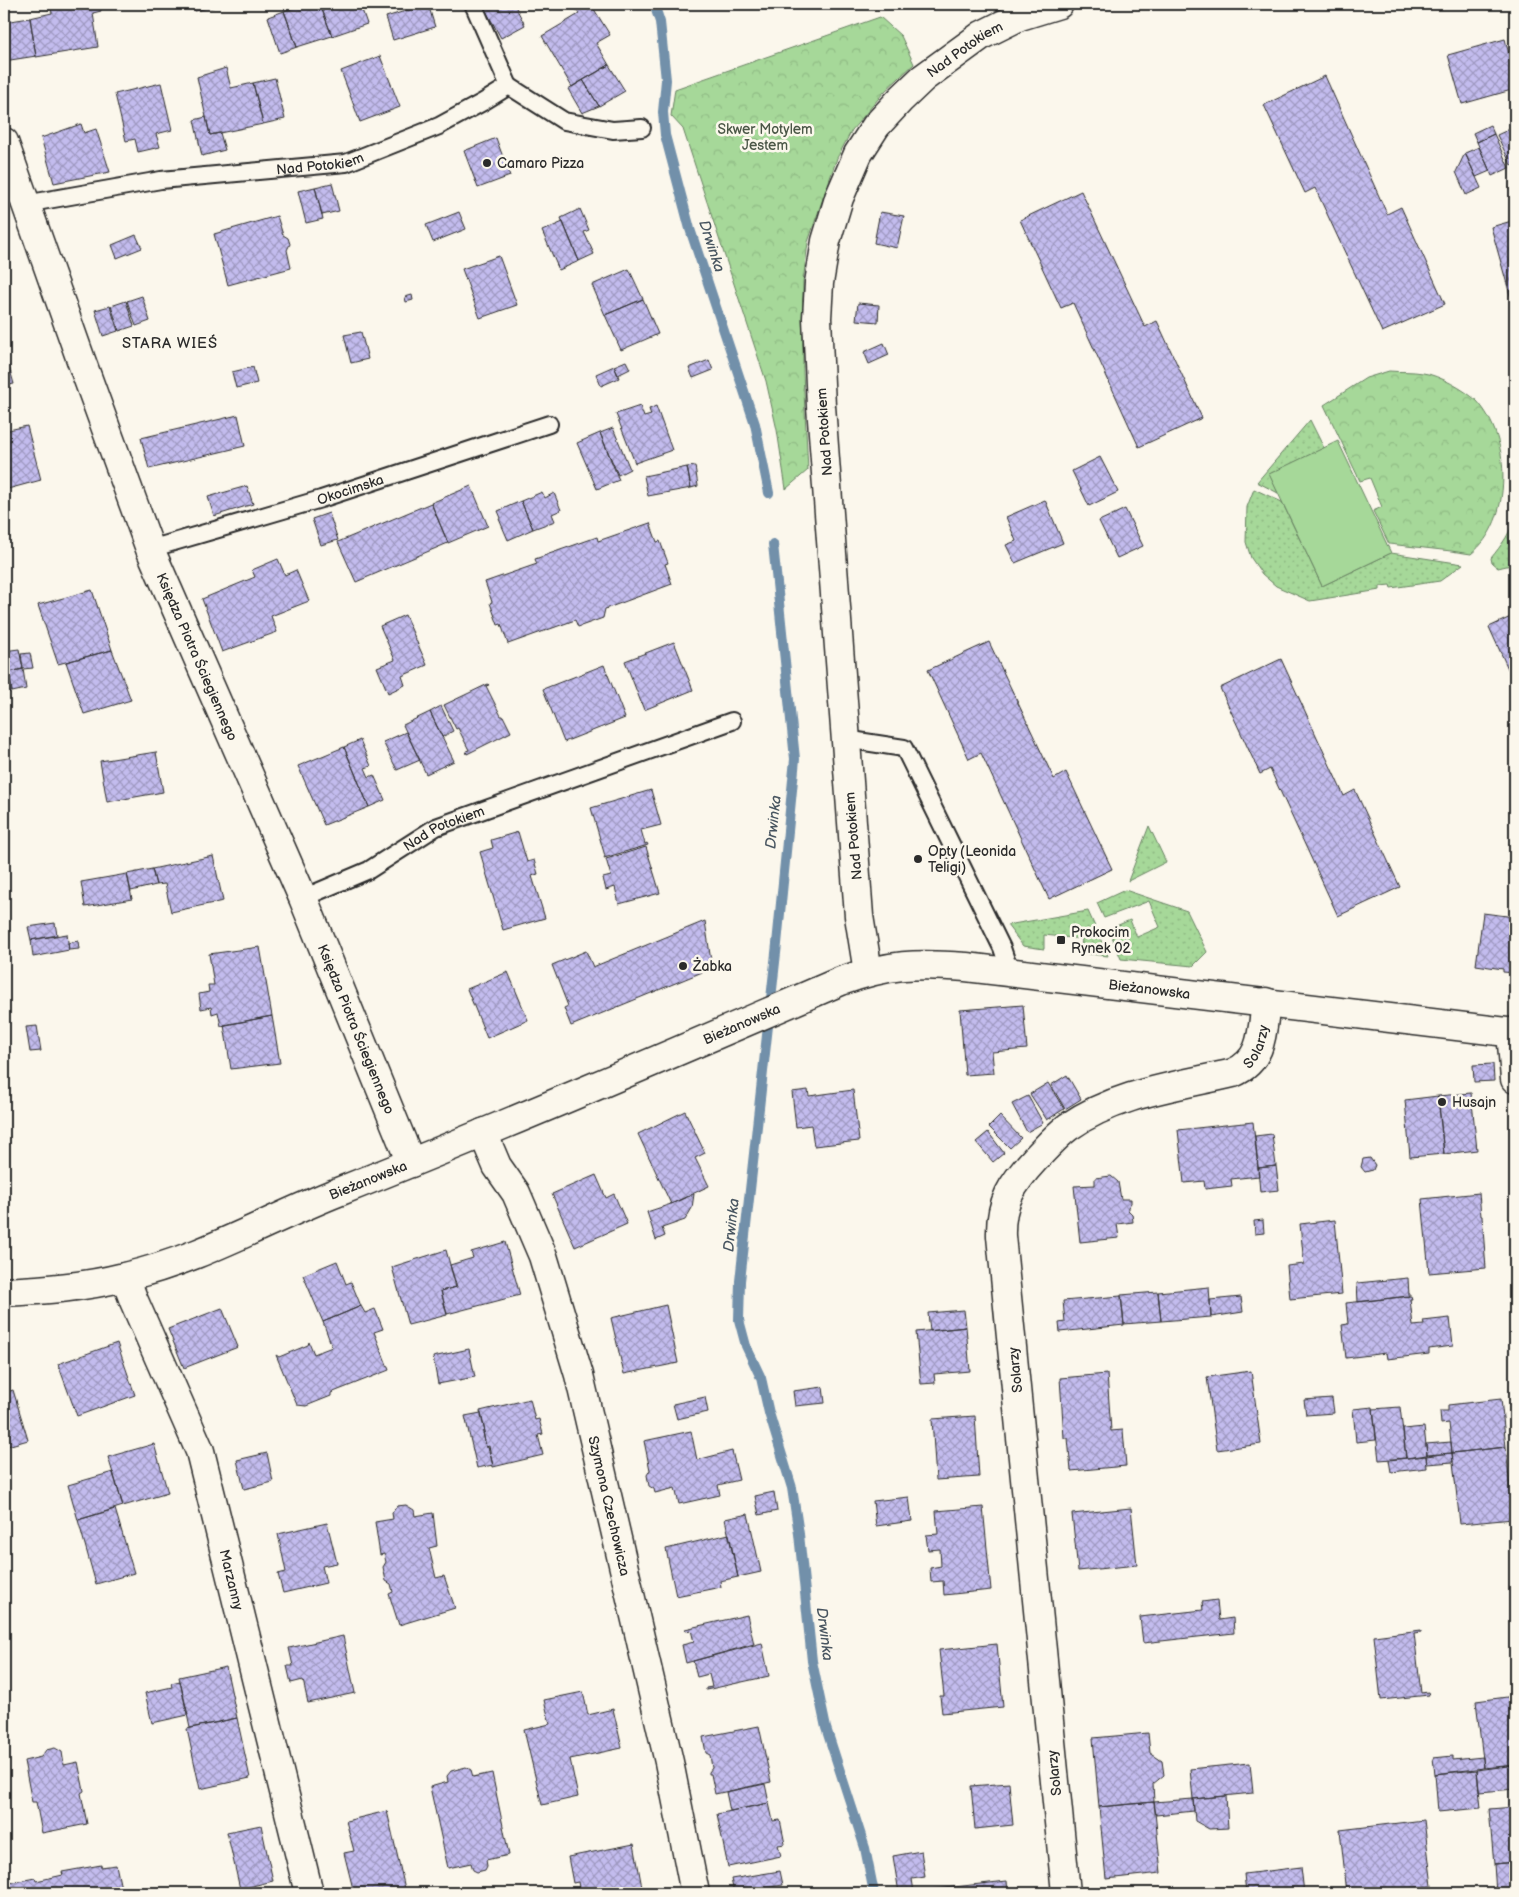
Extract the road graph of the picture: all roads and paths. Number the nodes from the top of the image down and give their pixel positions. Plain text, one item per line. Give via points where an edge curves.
1 (473, 4) edge
2 (1059, 4) edge
3 (509, 86) junction
4 (642, 128) dead end
5 (4, 142) edge
6 (25, 204) junction
7 (550, 424) dead end
8 (150, 549) junction
9 (732, 721) dead end
10 (845, 739) junction
11 (303, 898) junction
12 (868, 972) junction
13 (1010, 972) junction
14 (1266, 1002) junction
15 (1513, 1033) edge
16 (1515, 1079) edge
17 (483, 1133) junction
18 (411, 1163) junction
19 (125, 1277) junction
20 (4, 1292) edge
21 (309, 1893) edge
22 (695, 1893) edge
23 (1066, 1893) edge

1 - 3 lane
2 - 10 street, Nad Potokiem via 1032,11 982,35 923,78 876,126 858,154 838,198 819,283 817,318
3 - 4 lane via 564,121 613,130
3 - 6 lane, Nad Potokiem via 439,126 346,163 161,180
5 - 6 street, Księdza Piotra Ściegiennego
6 - 8 street, Księdza Piotra Ściegiennego
7 - 8 lane, Okocimska via 321,499
8 - 11 street, Księdza Piotra Ściegiennego
9 - 11 lane, Nad Potokiem via 436,827 369,870
10 - 12 street, Nad Potokiem
10 - 13 lane via 904,748 1002,948
11 - 18 street, Księdza Piotra Ściegiennego
12 - 13 street, Bieżanowska via 900,965 927,964
12 - 17 street, Bieżanowska
13 - 14 street, Bieżanowska
14 - 15 street, Bieżanowska
14 - 23 street, Solarzy via 1259,1047 1245,1067 1130,1097 1093,1112 1057,1137 1020,1176 1002,1213 1001,1236
15 - 16 street
17 - 18 street, Bieżanowska
17 - 22 street, Szymona Czechowicza via 497,1166 516,1193 543,1256 579,1375
18 - 19 street, Bieżanowska via 195,1254
19 - 20 street, Bieżanowska via 58,1288
19 - 21 street, Marzanny via 200,1451

